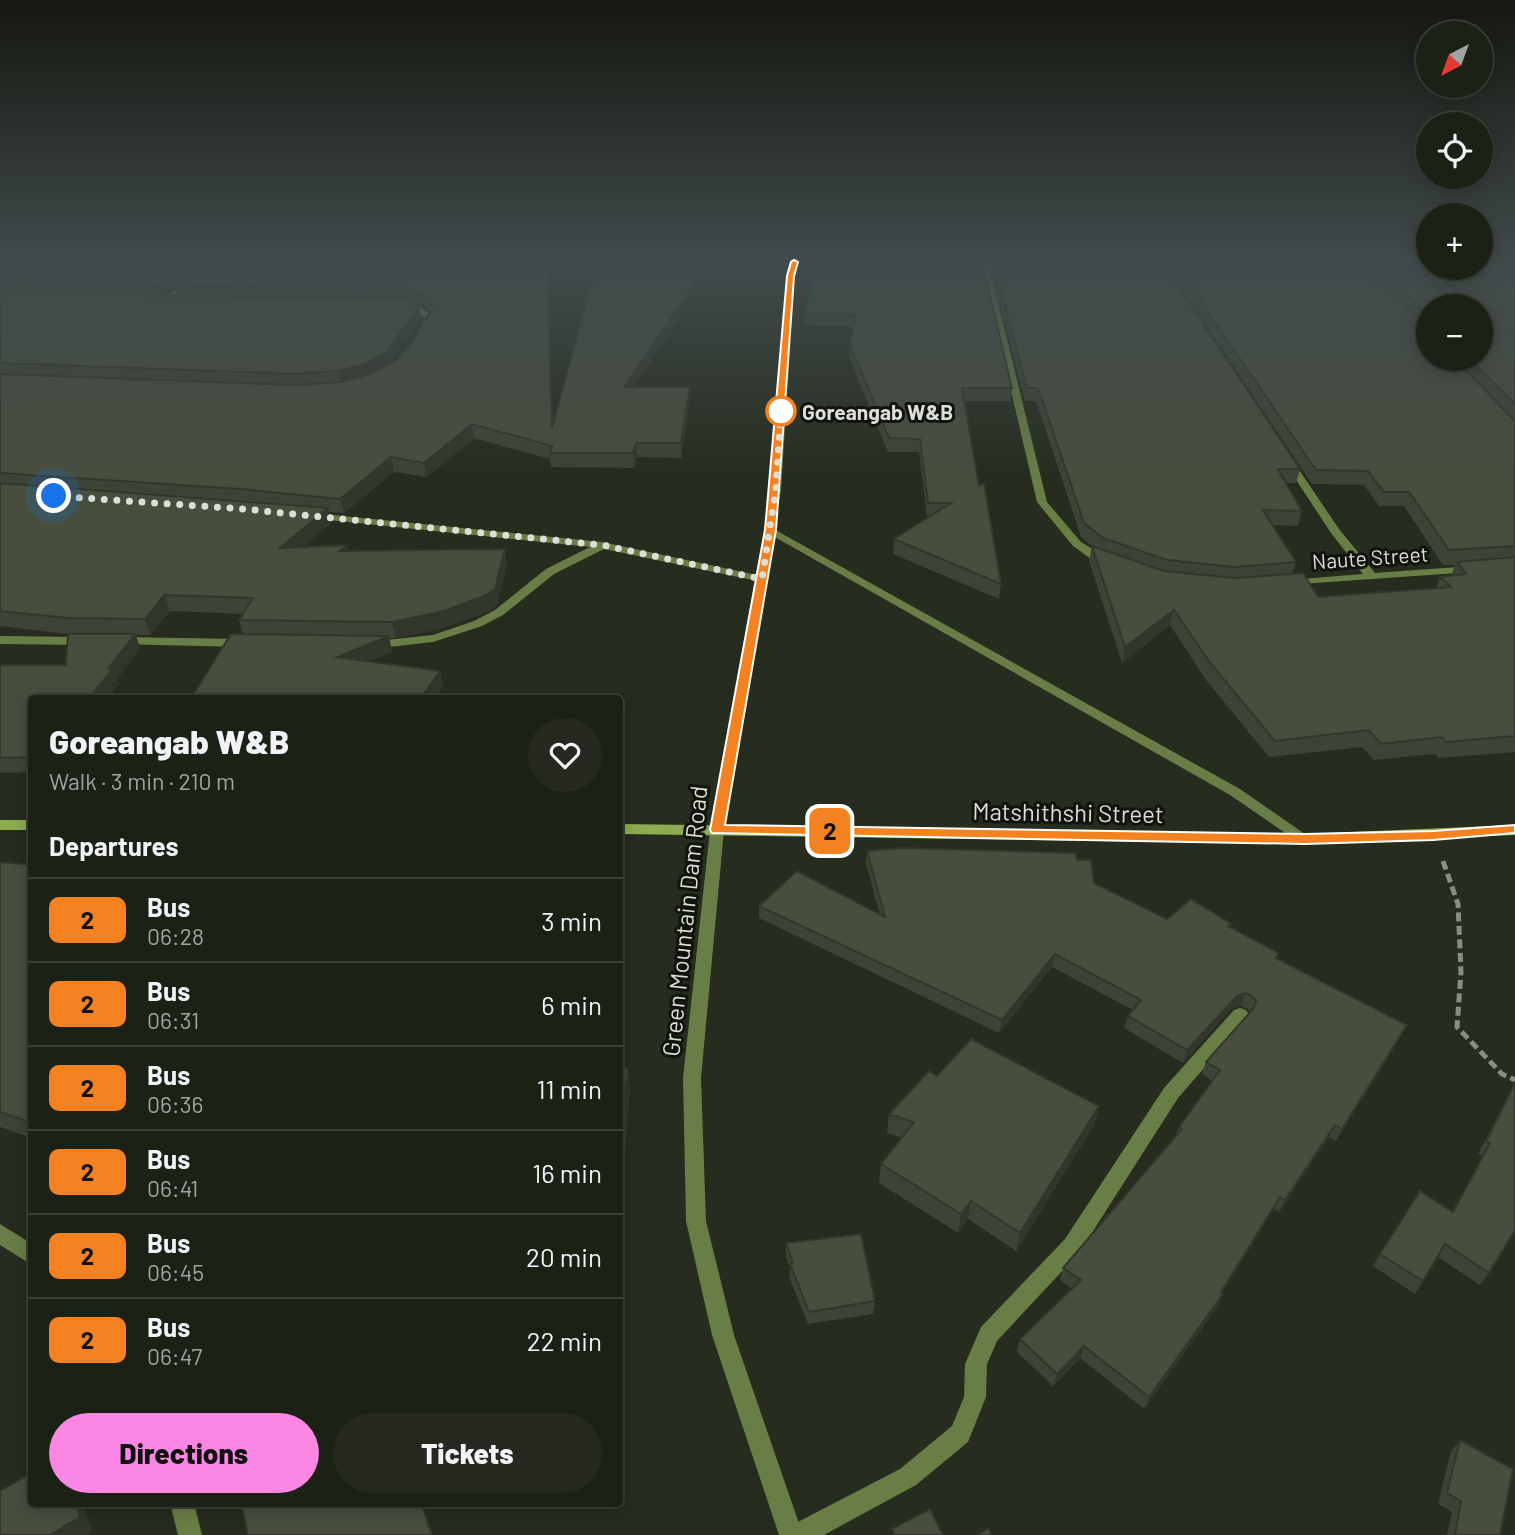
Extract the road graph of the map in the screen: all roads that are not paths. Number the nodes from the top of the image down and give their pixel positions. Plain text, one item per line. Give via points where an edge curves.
1 (420, 334) edge
2 (786, 334) edge
3 (1001, 334) edge
4 (416, 340) edge
5 (1281, 449) edge
6 (299, 514) edge
7 (771, 530) junction
8 (602, 545) junction
9 (1117, 565) edge
10 (1489, 568) edge
11 (1371, 576) junction
12 (762, 579) junction
13 (1282, 584) edge
14 (0, 640) edge
15 (96, 641) edge
16 (109, 641) edge
17 (260, 643) edge
18 (355, 645) edge
19 (0, 825) edge
20 (28, 825) edge
21 (623, 829) edge
22 (717, 830) junction
23 (1515, 830) edge
24 (1305, 839) junction
25 (1240, 1015) dead end
26 (0, 1233) edge
27 (28, 1253) edge
28 (183, 1507) edge
29 (190, 1535) edge
30 (791, 1535) edge
31 (799, 1535) edge

1 - 4 street
2 - 7 street, Green Mountain Dam Road
3 - 9 street via 1042,502 1064,532 1095,557
5 - 11 street
6 - 8 street
7 - 12 street, Green Mountain Dam Road
7 - 24 street via 1235,792
8 - 12 street
8 - 18 street via 542,576 492,617 470,626 396,645
10 - 11 street, Naute Street
11 - 13 street, Naute Street
12 - 22 street, Green Mountain Dam Road
14 - 15 street
16 - 17 street
19 - 20 main road
21 - 22 main road, Matshithshi Street
22 - 24 main road, Matshithshi Street
22 - 30 street, Green Mountain Dam Road via 692,1078 696,1222 723,1335
23 - 24 main road, Matshithshi Street
25 - 31 street via 1171,1093 1072,1246 989,1334 976,1364 975,1396 960,1434 908,1477
26 - 27 street
28 - 29 street

